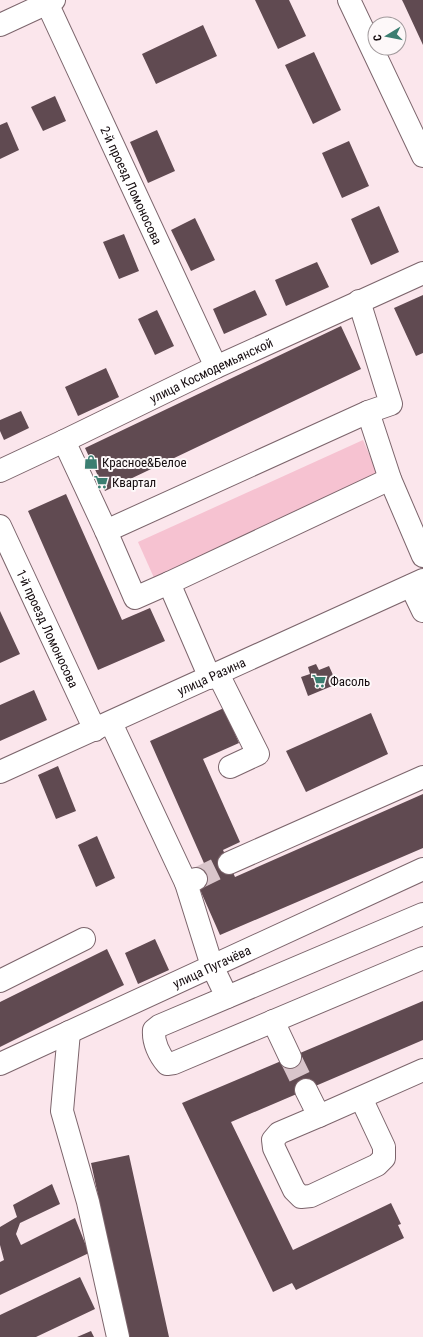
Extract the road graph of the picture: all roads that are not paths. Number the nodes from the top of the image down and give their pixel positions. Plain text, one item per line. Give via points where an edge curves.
1 (348, 0) edge
2 (51, 2) edge
3 (0, 25) edge
4 (423, 156) edge
5 (423, 273) edge
6 (359, 301) junction
7 (216, 367) junction
8 (368, 412) junction
9 (64, 441) junction
10 (0, 471) edge
11 (390, 479) junction
12 (0, 526) edge
13 (106, 531) junction
14 (423, 556) edge
15 (169, 583) junction
16 (417, 583) edge
17 (423, 611) edge
18 (214, 676) junction
19 (103, 727) junction
20 (230, 767) dead end
21 (0, 772) edge
22 (423, 777) edge
23 (229, 863) tunnel mouth
24 (423, 869) edge
25 (423, 914) edge
26 (84, 939) dead end
27 (423, 958) edge
28 (212, 966) junction
29 (0, 981) edge
30 (227, 997) junction
31 (273, 1022) junction
32 (69, 1032) junction
33 (290, 1057) tunnel mouth
34 (0, 1064) edge
35 (423, 1070) edge
36 (306, 1090) tunnel mouth
37 (360, 1098) junction
38 (319, 1116) junction
39 (118, 1337) edge

1 - 4 street
2 - 3 street
2 - 7 street, 2-й проезд Ломоносова
5 - 6 street, улица Космодемьянской
6 - 7 street, улица Космодемьянской
6 - 8 street via 391,404
7 - 9 street, улица Космодемьянской
8 - 11 street
8 - 13 street
9 - 10 street, улица Космодемьянской
9 - 13 street
11 - 14 street
11 - 15 street
12 - 19 street, 1-й проезд Ломоносова
13 - 15 street via 135,598
15 - 18 street
16 - 17 street
16 - 18 street, улица Разина
18 - 19 street, улица Разина
18 - 20 street via 258,754
19 - 21 street, улица Разина
19 - 28 street, 1-й проезд Ломоносова via 191,881
22 - 23 street
24 - 28 street, улица Пугачёва
25 - 30 street
26 - 29 street
27 - 31 street
28 - 30 street, 1-й проезд Ломоносова
28 - 32 street, улица Пугачёва
30 - 31 street via 154,1030 153,1037 167,1064
31 - 33 street
32 - 34 street, улица Пугачёва
32 - 39 street via 62,1111 88,1202
35 - 37 street
36 - 38 street
37 - 38 street
37 - 38 street via 384,1147 384,1158 377,1165 311,1196 302,1197 294,1190 274,1148 273,1140 279,1133

